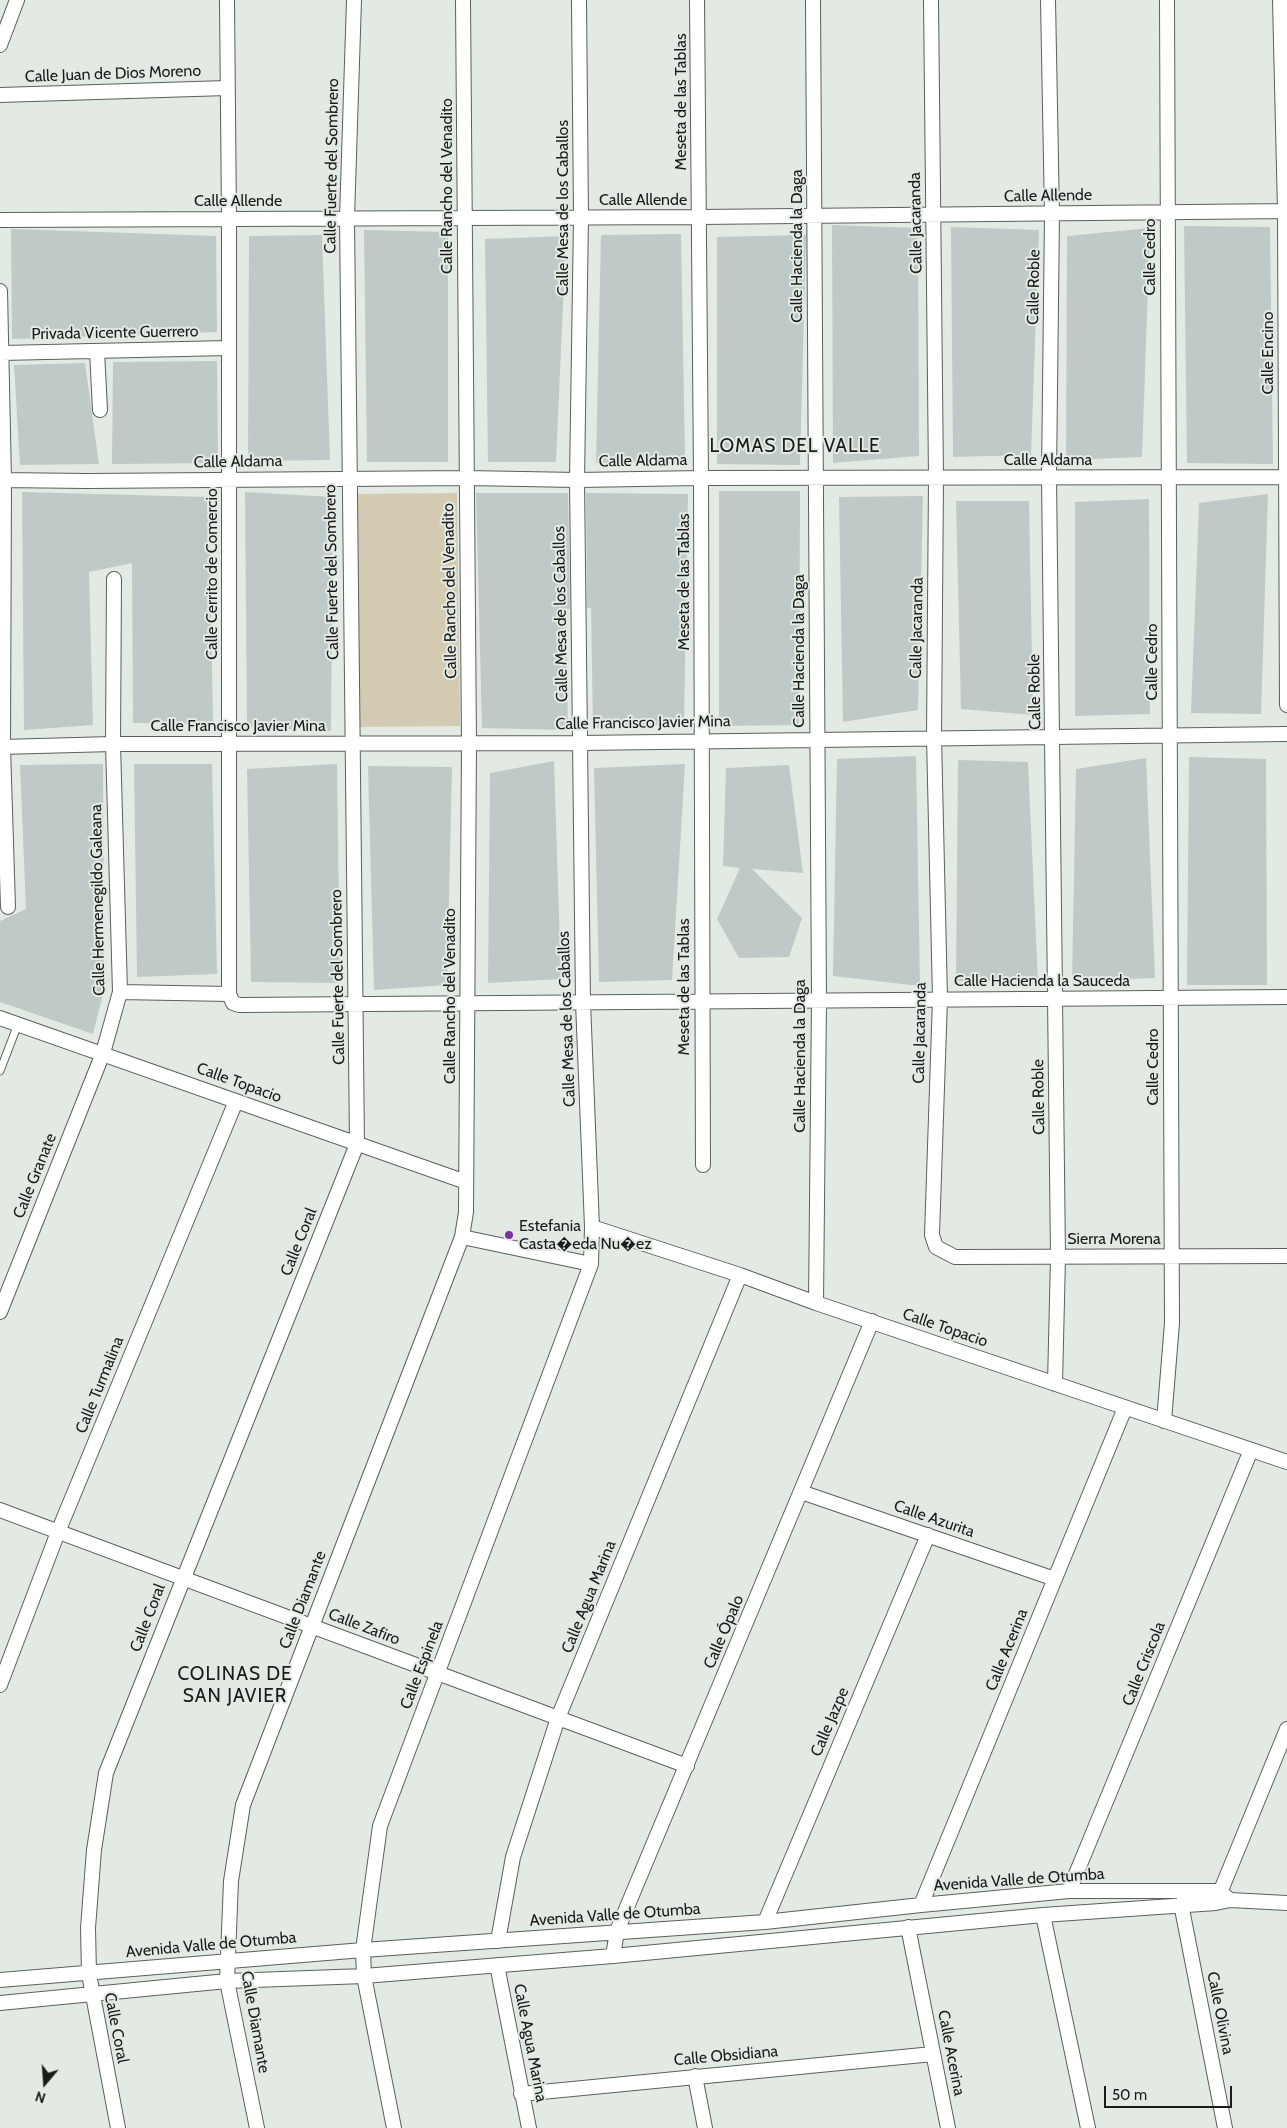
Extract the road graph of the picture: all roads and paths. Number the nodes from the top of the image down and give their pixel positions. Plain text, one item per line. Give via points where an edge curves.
1 (17, 0) edge
2 (227, 0) edge
3 (354, 0) edge
4 (463, 0) edge
5 (579, 0) edge
6 (697, 0) edge
7 (812, 0) edge
8 (931, 0) edge
9 (1048, 0) edge
10 (1167, 0) edge
11 (1280, 0) edge
12 (0, 45) edge
13 (227, 88) junction
14 (0, 95) edge
15 (1286, 211) edge
16 (1168, 212) junction
17 (1052, 214) junction
18 (933, 215) junction
19 (814, 216) junction
20 (465, 217) junction
21 (581, 217) junction
22 (699, 217) junction
23 (346, 218) junction
24 (230, 219) junction
25 (0, 220) edge
26 (0, 291) edge
27 (229, 348) junction
28 (97, 351) junction
29 (1, 352) junction
30 (100, 410) dead end
31 (1050, 477) junction
32 (1168, 477) junction
33 (1287, 477) edge
34 (349, 478) junction
35 (467, 478) junction
36 (702, 478) junction
37 (815, 478) junction
38 (936, 478) junction
39 (229, 479) junction
40 (2, 480) edge
41 (577, 480) junction
42 (114, 579) dead end
43 (1287, 705) edge
44 (1287, 734) edge
45 (1170, 735) junction
46 (1053, 736) junction
47 (934, 738) junction
48 (817, 739) junction
49 (702, 740) junction
50 (469, 742) junction
51 (230, 743) junction
52 (352, 743) junction
53 (580, 743) junction
54 (113, 744) junction
55 (2, 747) edge
56 (8, 907) dead end
57 (120, 992) junction
58 (230, 996) junction
59 (1287, 997) edge
60 (1056, 998) junction
61 (1171, 998) junction
62 (940, 999) junction
63 (819, 1000) junction
64 (701, 1001) junction
65 (467, 1002) junction
66 (583, 1002) junction
67 (356, 1003) junction
68 (0, 1018) edge
69 (18, 1024) junction
70 (103, 1053) junction
71 (0, 1070) edge
72 (236, 1101) junction
73 (357, 1144) junction
74 (703, 1165) dead end
75 (466, 1182) junction
76 (592, 1227) junction
77 (462, 1237) junction
78 (943, 1252) joint
79 (1172, 1256) junction
80 (1287, 1256) edge
81 (1058, 1257) junction
82 (591, 1264) junction
83 (740, 1275) junction
84 (3, 1294) edge
85 (816, 1303) junction
86 (0, 1312) edge
87 (872, 1322) junction
88 (1055, 1384) junction
89 (1125, 1408) junction
90 (1164, 1421) junction
91 (1251, 1450) junction
92 (1287, 1462) edge
93 (801, 1492) junction
94 (0, 1510) edge
95 (58, 1532) junction
96 (928, 1535) junction
97 (182, 1578) junction
98 (1055, 1579) junction
99 (312, 1626) junction
100 (438, 1673) junction
101 (0, 1685) edge
102 (558, 1718) junction
103 (1287, 1729) edge
104 (687, 1766) junction
105 (1069, 1891) junction
106 (1222, 1898) junction
107 (1285, 1903) edge
108 (1181, 1904) junction
109 (921, 1905) junction
110 (1043, 1915) junction
111 (765, 1922) junction
112 (908, 1927) junction
113 (617, 1931) junction
114 (498, 1941) junction
115 (363, 1950) junction
116 (613, 1956) junction
117 (227, 1961) junction
118 (497, 1965) junction
119 (89, 1974) junction
120 (364, 1976) junction
121 (0, 1980) edge
122 (227, 1981) junction
123 (92, 1996) junction
124 (0, 2003) edge
125 (933, 2054) junction
126 (695, 2076) junction
127 (521, 2094) junction
128 (118, 2128) edge
129 (257, 2128) edge
130 (394, 2128) edge
131 (529, 2128) edge
132 (705, 2128) edge
133 (948, 2128) edge
134 (1088, 2128) edge
135 (1225, 2128) edge

1 - 12 street
2 - 13 street, Calle Cerrito de Comercio
3 - 23 street, Calle Fuerte del Sombrero
4 - 20 street, Calle Rancho del Venadito
5 - 21 street, Calle Mesa de los Caballos
6 - 22 street, Meseta de las Tablas
7 - 19 street, Calle Hacienda la Daga
8 - 18 street, Calle Jacaranda
9 - 17 street, Calle Roble
10 - 16 street, Calle Cedro
11 - 15 street, Calle Encino
13 - 14 street, Calle Juan de Dios Moreno
13 - 24 street, Calle Cerrito de Comercio
15 - 16 street, Calle Allende
15 - 33 street, Calle Encino
16 - 17 street, Calle Allende
16 - 32 street, Calle Cedro
17 - 18 street, Calle Allende
17 - 31 street, Calle Roble
18 - 19 street, Calle Allende
18 - 38 street, Calle Jacaranda
19 - 22 street, Calle Allende
19 - 37 street, Calle Hacienda la Daga
20 - 21 street, Calle Allende
20 - 23 street, Calle Allende
20 - 35 street, Calle Rancho del Venadito
21 - 22 street, Calle Allende
21 - 41 street, Calle Mesa de los Caballos
22 - 36 street, Meseta de las Tablas
23 - 24 street, Calle Allende
23 - 34 street, Calle Fuerte del Sombrero
24 - 25 street, Calle Allende
24 - 27 street, Calle Cerrito de Comercio
26 - 29 street
27 - 28 street, Privada Vicente Guerrero
27 - 39 street, Calle Cerrito de Comercio
28 - 29 street, Privada Vicente Guerrero
28 - 30 street
29 - 40 street
31 - 32 street, Calle Aldama
31 - 38 street, Calle Aldama
31 - 46 street, Calle Roble
32 - 33 street, Calle Aldama
32 - 45 street, Calle Cedro
33 - 43 street, Calle Encino
34 - 35 street, Calle Aldama
34 - 39 street, Calle Aldama
34 - 52 street, Calle Fuerte del Sombrero
35 - 41 street, Calle Aldama
35 - 50 street, Calle Rancho del Venadito
36 - 37 street, Calle Aldama
36 - 41 street, Calle Aldama
36 - 49 street, Meseta de las Tablas
37 - 38 street, Calle Aldama
37 - 48 street, Calle Hacienda la Daga
38 - 47 street, Calle Jacaranda
39 - 40 street, Calle Aldama
39 - 51 street, Calle Cerrito de Comercio
40 - 55 street
41 - 53 street, Calle Mesa de los Caballos
42 - 54 street, Calle Hermenegildo Galeana
44 - 45 street, Calle Francisco Javier Mina
45 - 46 street, Calle Francisco Javier Mina
45 - 61 street, Calle Cedro
46 - 47 street, Calle Francisco Javier Mina
46 - 60 street, Calle Roble
47 - 48 street, Calle Francisco Javier Mina
47 - 62 street, Calle Jacaranda
48 - 49 street, Calle Francisco Javier Mina
48 - 63 street, Calle Hacienda la Daga
49 - 53 street, Calle Francisco Javier Mina
49 - 64 street, Meseta de las Tablas
50 - 52 street, Calle Francisco Javier Mina
50 - 53 street, Calle Francisco Javier Mina
50 - 65 street, Calle Rancho del Venadito
51 - 52 street, Calle Francisco Javier Mina
51 - 54 street, Calle Francisco Javier Mina
51 - 58 street, Calle Cerrito de Comercio
52 - 67 street, Calle Fuerte del Sombrero
53 - 66 street, Calle Mesa de los Caballos
54 - 55 street, Calle Francisco Javier Mina
54 - 57 street, Calle Hermenegildo Galeana
55 - 56 street
57 - 58 street, Calle Hacienda la Sauceda
57 - 70 street, Calle Hermenegildo Galeana
58 - 67 street, Calle Hacienda la Sauceda via 239,1004
59 - 61 street, Calle Hacienda la Sauceda
60 - 61 street, Calle Hacienda la Sauceda
60 - 62 street, Calle Hacienda la Sauceda
60 - 81 street, Calle Roble
61 - 79 street, Calle Cedro
62 - 63 street, Calle Hacienda la Sauceda
62 - 78 street, Calle Jacaranda via 932,1235 936,1247
63 - 64 street, Calle Hacienda la Sauceda
63 - 85 street, Calle Hacienda la Daga
64 - 66 street, Calle Hacienda la Sauceda
64 - 74 street, Meseta de las Tablas
65 - 66 street, Calle Hacienda la Sauceda
65 - 67 street, Calle Hacienda la Sauceda
65 - 75 street, Calle Rancho del Venadito
66 - 76 street, Calle Mesa de los Caballos
67 - 73 street, Calle Fuerte del Sombrero
68 - 69 street, Calle Topacio
69 - 70 street, Calle Topacio
69 - 71 lane
70 - 72 street, Calle Topacio
70 - 84 street, Calle Granate
72 - 73 street, Calle Topacio
72 - 95 street, Calle Turmalina
73 - 75 street, Calle Topacio
73 - 97 street, Calle Coral
75 - 77 street, Calle Diamante
76 - 82 street, Calle Espinela
76 - 83 street, Calle Topacio
77 - 82 street
77 - 99 street, Calle Diamante
78 - 81 street, Sierra Morena via 955,1257
79 - 80 street, Sierra Morena
79 - 81 street, Sierra Morena
79 - 90 street, Calle Cedro via 1172,1323
81 - 88 street, Calle Roble
82 - 100 street, Calle Espinela
83 - 85 street, Calle Topacio
83 - 102 street, Calle Agua Marina
84 - 86 street, Calle Granate
85 - 87 street, Calle Topacio
87 - 88 street, Calle Topacio
87 - 93 street, Calle Ópalo
88 - 89 street, Calle Topacio
89 - 90 street, Calle Topacio
89 - 98 street, Calle Acerina
90 - 91 street, Calle Topacio
91 - 92 street, Calle Topacio
91 - 105 street, Calle Criscola
93 - 96 street, Calle Azurita
93 - 104 street, Calle Ópalo
94 - 95 street, Calle Zafiro
95 - 97 street, Calle Zafiro
95 - 101 street, Calle Turmalina
96 - 98 street, Calle Azurita
96 - 111 street, Calle Jazpe
97 - 99 street, Calle Zafiro
97 - 119 street, Calle Coral via 106,1773 94,1850 88,1928
98 - 109 street, Calle Acerina
99 - 100 street, Calle Zafiro
99 - 117 street, Calle Diamante via 243,1805 231,1881
100 - 102 street, Calle Zafiro
100 - 115 street, Calle Espinela via 380,1826
102 - 104 street, Calle Zafiro
102 - 114 street, Calle Agua Marina via 512,1857
103 - 106 street
104 - 113 street, Calle Ópalo
105 - 106 street, Avenida Valle de Otumba
105 - 109 street, Avenida Valle de Otumba
106 - 107 street, Avenida Valle de Otumba
106 - 108 street, Avenida Valle de Otumba
108 - 110 street, Avenida Valle de Otumba
108 - 135 street, Calle Olivina
109 - 111 street, Avenida Valle de Otumba
110 - 112 street, Avenida Valle de Otumba
110 - 134 street
111 - 113 street, Avenida Valle de Otumba
112 - 116 street, Avenida Valle de Otumba
112 - 125 street, Calle Acerina
113 - 114 street, Avenida Valle de Otumba
113 - 116 street, Calle Ópalo
114 - 115 street, Avenida Valle de Otumba
115 - 117 street, Avenida Valle de Otumba
115 - 120 street, Calle Espinela
116 - 118 street, Avenida Valle de Otumba
117 - 119 street, Avenida Valle de Otumba
117 - 122 street, Calle Diamante
118 - 120 street, Avenida Valle de Otumba
118 - 127 street, Calle Agua Marina
119 - 121 street, Avenida Valle de Otumba
119 - 123 street, Calle Coral
120 - 122 street, Avenida Valle de Otumba
120 - 130 street, Calle Espinela
122 - 123 street, Avenida Valle de Otumba
122 - 129 street, Calle Diamante
123 - 124 street, Avenida Valle de Otumba
123 - 128 street, Calle Coral
125 - 126 street, Calle Obsidiana
125 - 133 street, Calle Acerina
126 - 127 street, Calle Obsidiana
126 - 132 street
127 - 131 street, Calle Agua Marina

